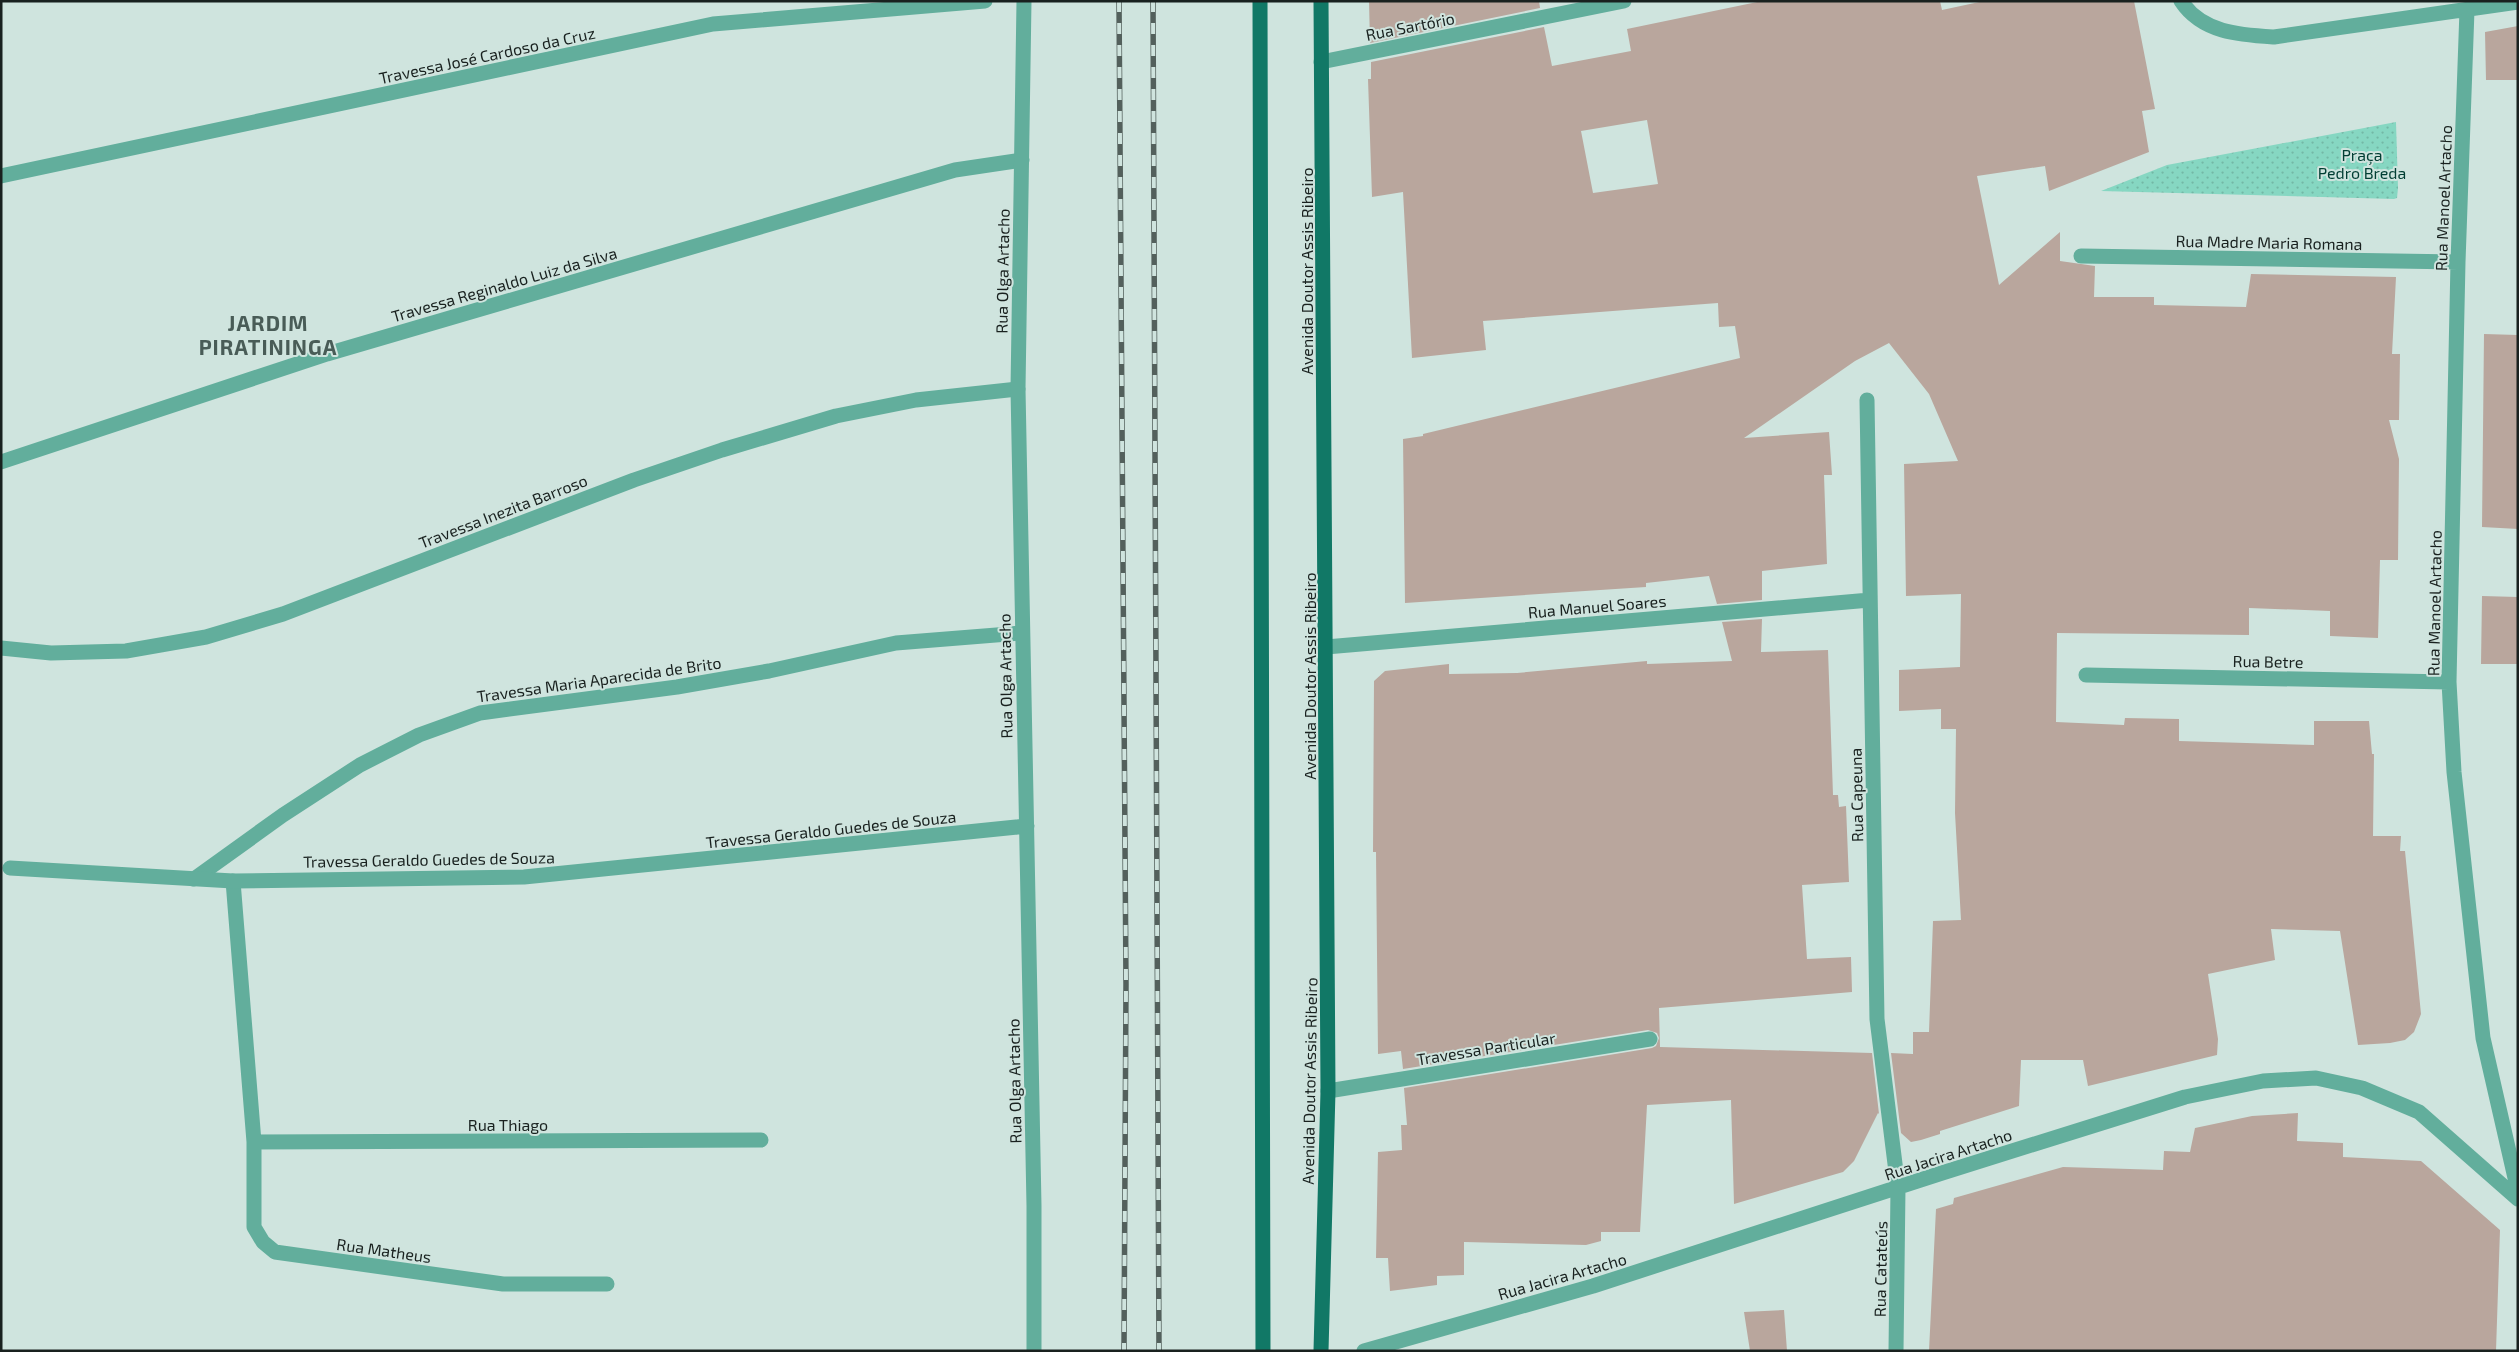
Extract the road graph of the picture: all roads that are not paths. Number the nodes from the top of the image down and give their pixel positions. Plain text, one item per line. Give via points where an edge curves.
1 (985, 1) edge
2 (1024, 1) edge
3 (1260, 1) edge
4 (1321, 1) edge
5 (1624, 1) edge
6 (2181, 1) edge
7 (2518, 2) edge
8 (2467, 10) junction
9 (1321, 62) junction
10 (1022, 160) junction
11 (1, 176) edge
12 (2080, 256) dead end
13 (2458, 262) junction
14 (1018, 390) junction
15 (1867, 400) dead end
16 (1, 462) edge
17 (1870, 600) junction
18 (1021, 633) junction
19 (1326, 647) junction
20 (1, 648) edge
21 (2086, 675) dead end
22 (2450, 682) junction
23 (1026, 826) junction
24 (10, 868) dead end
25 (194, 879) junction
26 (233, 881) junction
27 (1650, 1039) dead end
28 (1328, 1091) junction
29 (761, 1140) dead end
30 (254, 1142) junction
31 (1898, 1188) junction
32 (2518, 1191) edge
33 (2518, 1199) edge
34 (607, 1284) dead end
35 (1034, 1351) edge
36 (1263, 1351) edge
37 (1321, 1351) edge
38 (1364, 1351) edge
39 (1896, 1351) edge

1 - 11 street, Travessa José Cardoso da Cruz via 713,24
2 - 10 street, Rua Olga Artacho
3 - 36 main road
4 - 9 main road, Avenida Doutor Assis Ribeiro
5 - 9 street, Rua Sartório
6 - 8 street via 2186,9 2209,26 2237,35 2274,37
7 - 8 street
8 - 13 street, Rua Manoel Artacho
9 - 19 main road, Avenida Doutor Assis Ribeiro
10 - 14 street, Rua Olga Artacho
10 - 16 street, Travessa Reginaldo Luiz da Silva via 955,170 337,352
12 - 13 street, Rua Madre Maria Romana
13 - 22 street, Rua Manoel Artacho
14 - 18 street, Rua Olga Artacho
14 - 20 street, Travessa Inezita Barroso via 916,400 836,416 722,450 634,480 283,614 206,637 126,651 51,653
15 - 17 street, Rua Capeuna
17 - 19 street, Rua Manuel Soares
17 - 31 street, Rua Capeuna via 1876,1019
18 - 23 street, Rua Olga Artacho
18 - 25 street, Travessa Maria Aparecida de Brito via 896,643 760,673 480,713 419,735 360,765
19 - 28 main road, Avenida Doutor Assis Ribeiro
21 - 22 street, Rua Betre
22 - 32 street, Rua Manoel Artacho via 2454,772 2483,1038
23 - 26 street, Travessa Geraldo Guedes de Souza via 524,877
23 - 35 street, Rua Olga Artacho
24 - 25 street, Travessa Geraldo Guedes de Souza
25 - 26 street, Travessa Geraldo Guedes de Souza
26 - 30 street, Rua Matheus
27 - 28 street, Travessa Particular
28 - 37 main road, Avenida Doutor Assis Ribeiro
29 - 30 street, Rua Thiago
30 - 34 street, Rua Matheus via 254,1227 263,1242 275,1252 503,1284
31 - 33 street, Rua Jacira Artacho via 2185,1097 2263,1081 2316,1078 2362,1088 2419,1112
31 - 38 street, Rua Jacira Artacho via 1593,1286
31 - 39 street, Rua Catateús

